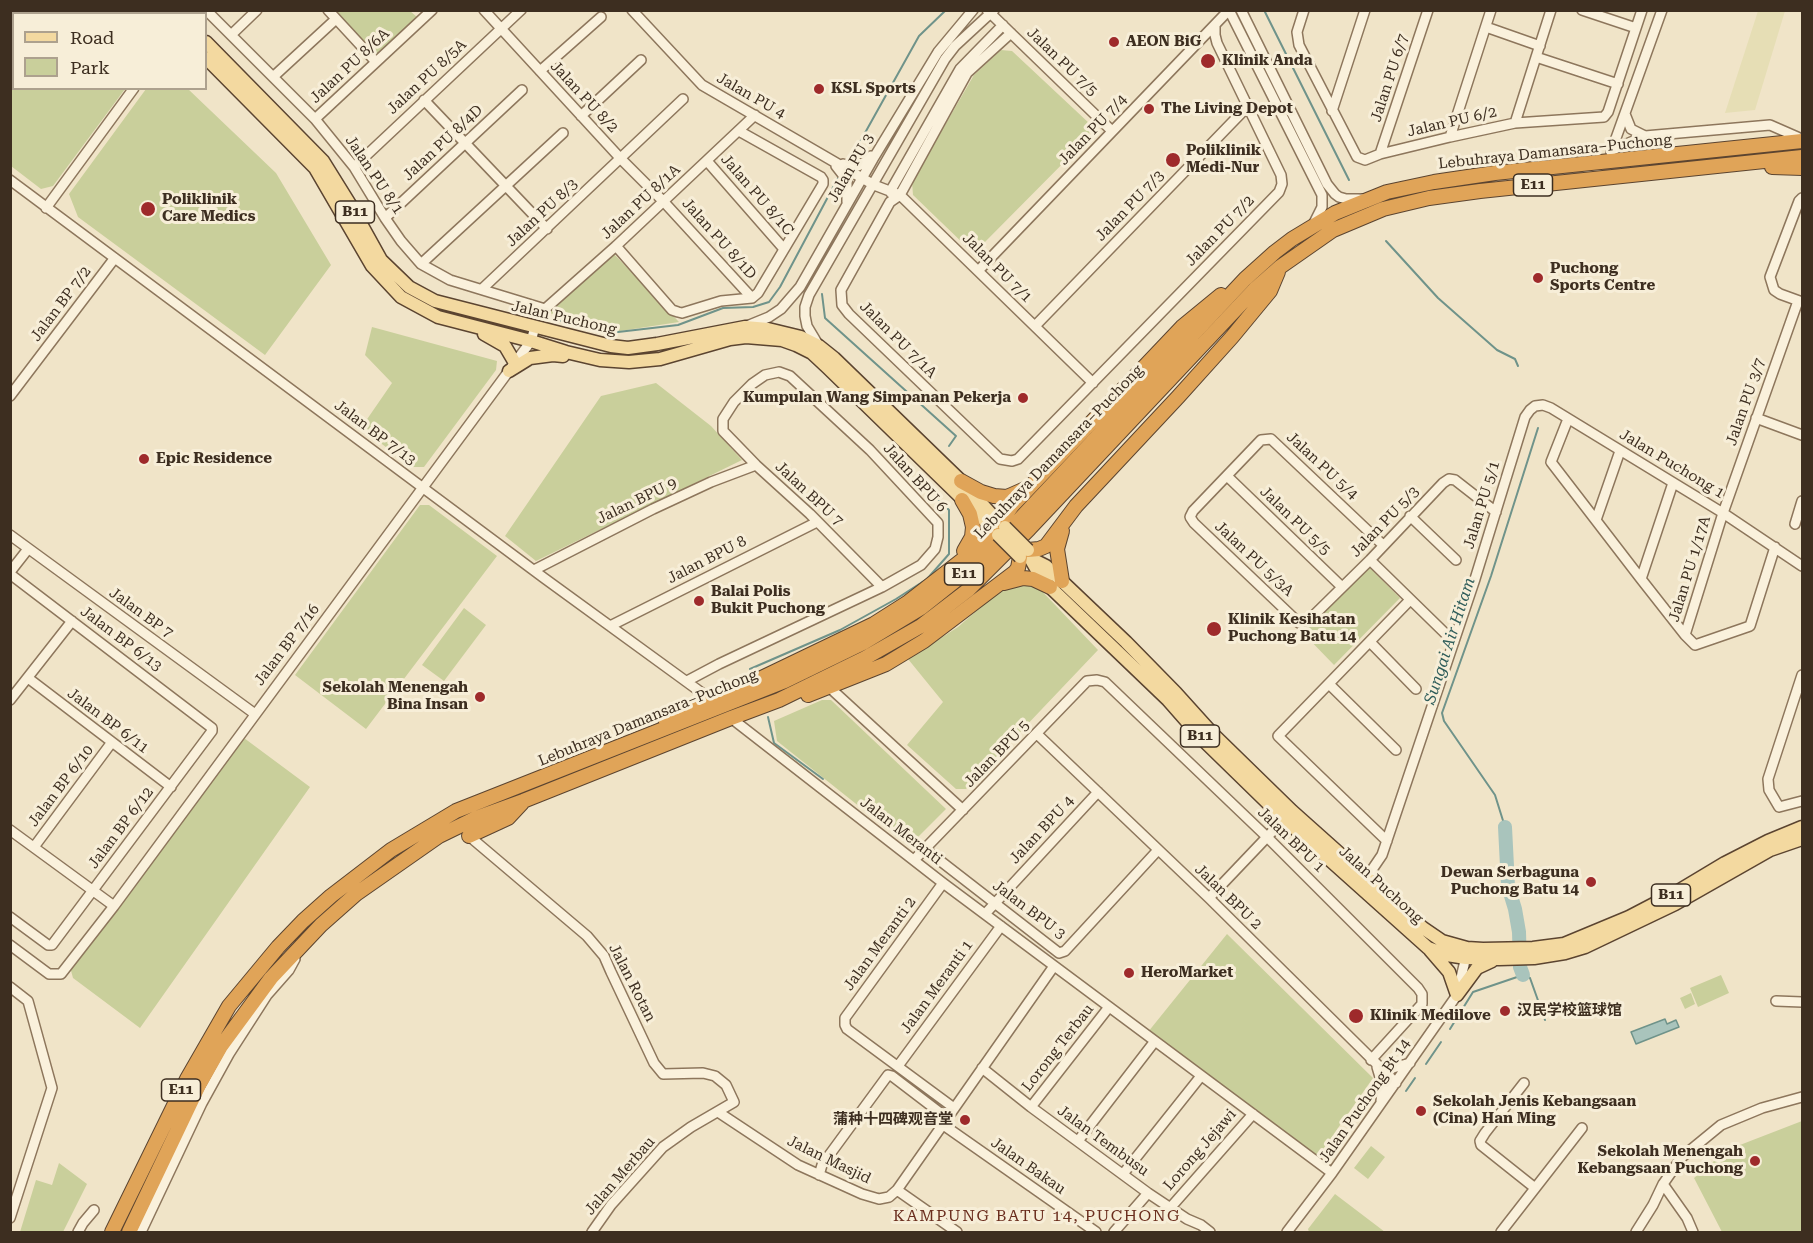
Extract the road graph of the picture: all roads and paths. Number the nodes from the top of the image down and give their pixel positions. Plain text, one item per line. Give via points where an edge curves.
1 (207, 10) edge
2 (257, 10) edge
3 (328, 10) edge
4 (432, 10) edge
5 (484, 10) edge
6 (520, 10) edge
7 (632, 10) edge
8 (973, 10) edge
9 (1229, 10) edge
10 (1241, 10) edge
11 (1304, 10) edge
12 (1365, 10) edge
13 (1428, 10) edge
14 (1491, 10) edge
15 (1551, 10) edge
16 (1582, 10) edge
17 (1642, 10) edge
18 (1662, 10) edge
19 (989, 11) edge
20 (601, 17) dead end
21 (336, 19) junction
22 (1003, 25) junction
23 (1215, 25) junction
24 (1486, 27) junction
25 (1636, 28) junction
26 (501, 29) junction
27 (1011, 33) junction
28 (231, 35) junction
29 (948, 39) junction
30 (1202, 39) junction
31 (207, 43) edge
32 (1217, 43) junction
33 (1540, 46) junction
34 (1536, 57) junction
35 (207, 59) edge
36 (641, 60) dead end
37 (376, 62) junction
38 (540, 71) junction
39 (273, 77) junction
40 (1618, 84) junction
41 (133, 90) edge
42 (522, 90) dead end
43 (683, 99) dead end
44 (424, 100) junction
45 (1248, 106) junction
46 (1332, 111) junction
47 (1625, 114) junction
48 (756, 115) junction
49 (581, 116) junction
50 (315, 119) junction
51 (1515, 123) junction
52 (739, 131) junction
53 (1112, 131) junction
54 (563, 133) dead end
55 (1450, 136) junction
56 (1646, 136) junction
57 (1803, 140) edge
58 (464, 143) junction
59 (880, 148) junction
60 (1612, 150) junction
61 (1380, 154) junction
62 (1803, 157) edge
63 (621, 159) junction
64 (707, 161) junction
65 (832, 161) junction
66 (1598, 163) junction
67 (1740, 165) junction
68 (354, 167) junction
69 (1803, 168) edge
70 (862, 178) junction
71 (10, 180) edge
72 (874, 185) junction
73 (506, 188) junction
74 (895, 192) junction
75 (1802, 198) edge
76 (1371, 199) junction
77 (664, 202) junction
78 (846, 207) junction
79 (46, 208) junction
80 (385, 218) junction
81 (1311, 228) junction
82 (546, 229) junction
83 (616, 246) junction
84 (784, 249) junction
85 (114, 259) junction
86 (421, 264) junction
87 (1280, 267) junction
88 (978, 271) junction
89 (1245, 279) junction
90 (482, 289) junction
91 (752, 298) junction
92 (1800, 301) edge
93 (545, 309) joint
94 (456, 322) junction
95 (1035, 326) junction
96 (535, 327) junction
97 (745, 327) junction
98 (531, 341) junction
99 (819, 346) junction
100 (600, 360) junction
101 (512, 367) junction
102 (1093, 383) junction
103 (10, 396) edge
104 (878, 409) junction
105 (1525, 417) joint
106 (1756, 418) junction
107 (723, 419) joint
108 (1568, 419) junction
109 (1803, 435) edge
110 (1620, 451) junction
111 (756, 465) junction
112 (1227, 476) junction
113 (961, 481) junction
114 (1673, 483) junction
115 (1033, 486) junction
116 (423, 488) junction
117 (962, 500) junction
118 (1803, 501) edge
119 (1076, 506) junction
120 (1496, 512) junction
121 (1723, 513) junction
122 (1410, 516) junction
123 (1191, 517) joint
124 (1596, 520) junction
125 (817, 522) junction
126 (1795, 524) dead end
127 (999, 528) junction
128 (10, 535) edge
129 (1383, 545) junction
130 (1775, 546) junction
131 (28, 549) junction
132 (1026, 555) junction
133 (1370, 560) junction
134 (1456, 560) dead end
135 (1803, 566) edge
136 (952, 567) junction
137 (534, 570) junction
138 (10, 573) edge
139 (1641, 579) junction
140 (1056, 584) junction
141 (999, 585) junction
142 (882, 587) junction
143 (1342, 587) junction
144 (1410, 600) junction
145 (72, 621) junction
146 (1299, 623) joint
147 (610, 626) junction
148 (1685, 635) junction
149 (1370, 642) junction
150 (1454, 642) junction
151 (1803, 675) edge
152 (28, 678) junction
153 (851, 679) junction
154 (687, 681) junction
155 (1105, 682) joint
156 (1329, 684) junction
157 (829, 687) junction
158 (1416, 689) dead end
159 (714, 699) junction
160 (10, 700) edge
161 (779, 700) junction
162 (846, 701) junction
163 (683, 710) junction
164 (255, 714) junction
165 (731, 718) junction
166 (212, 728) joint
167 (1037, 734) junction
168 (112, 742) junction
169 (1396, 750) dead end
170 (600, 753) junction
171 (171, 787) junction
172 (1098, 792) junction
173 (524, 801) junction
174 (1803, 801) edge
175 (963, 810) junction
176 (1288, 815) junction
177 (1803, 827) edge
178 (10, 830) edge
179 (469, 836) joint
180 (1267, 837) junction
181 (1803, 839) edge
182 (1387, 841) junction
183 (34, 847) junction
184 (925, 849) junction
185 (1158, 850) junction
186 (914, 860) junction
187 (1367, 877) junction
188 (943, 883) junction
189 (93, 891) junction
190 (1209, 898) junction
191 (995, 903) junction
192 (114, 906) junction
193 (985, 914) junction
194 (10, 917) edge
195 (1000, 926) junction
196 (303, 944) junction
197 (10, 945) edge
198 (1428, 948) junction
199 (1467, 953) junction
200 (1533, 953) junction
201 (1503, 955) junction
202 (1054, 966) junction
203 (10, 987) edge
204 (1456, 995) junction
205 (1776, 1001) dead end
206 (1803, 1002) edge
207 (1109, 1007) junction
208 (1155, 1041) junction
209 (1374, 1063) junction
210 (1410, 1063) junction
211 (898, 1066) junction
212 (982, 1068) junction
213 (1201, 1076) junction
214 (1396, 1083) junction
215 (1524, 1083) dead end
216 (1803, 1097) edge
217 (734, 1102) joint
218 (1381, 1103) junction
219 (1031, 1107) junction
220 (954, 1108) junction
221 (718, 1112) junction
222 (1253, 1114) junction
223 (945, 1121) junction
224 (1582, 1128) dead end
225 (1078, 1141) junction
226 (1123, 1173) junction
227 (1332, 1173) junction
228 (819, 1175) junction
229 (1663, 1184) junction
230 (1536, 1188) junction
231 (897, 1190) junction
232 (1148, 1192) junction
233 (1171, 1207) junction
234 (94, 1210) dead end
235 (11, 1212) edge
236 (146, 1231) edge
237 (1290, 1232) edge
238 (78, 1233) edge
239 (112, 1233) edge
240 (129, 1233) edge
241 (592, 1233) edge
242 (957, 1233) edge
243 (1096, 1233) edge
244 (1114, 1233) edge
245 (1210, 1233) edge
246 (1501, 1233) edge
247 (1636, 1233) edge
248 (1693, 1233) edge

1 - 28 street, Jalan PU 8/1
2 - 28 street
3 - 21 street
4 - 37 street, Jalan PU 8/6A
5 - 26 street, Jalan PU 8/2
6 - 26 street, Jalan PU 8/5A
7 - 48 street, Jalan PU 4 via 702,85
8 - 29 street, Jalan PU 3
9 - 23 street, Jalan PU 7/4
9 - 81 street via 1322,195 1322,207
10 - 76 street via 1327,184 1346,199
11 - 46 street, Jalan PU 6/2 via 1297,32 1299,45
12 - 46 street
13 - 61 street, Jalan PU 6/7
14 - 24 street
15 - 33 street
16 - 25 street
17 - 25 street, Jalan PU 6/2
18 - 47 street
19 - 22 street, Jalan PU 7/5
19 - 29 street
19 - 72 street, Jalan PU 3 via 945,59
20 - 38 street
21 - 37 street
21 - 39 street
22 - 27 street, Jalan PU 7/5
22 - 74 street via 960,69
23 - 30 street, Jalan PU 7/4
23 - 32 street, Jalan PU 7/2
24 - 33 street
24 - 55 street
25 - 40 street, Jalan PU 6/2
26 - 38 street, Jalan PU 8/2
26 - 44 street, Jalan PU 8/5A
27 - 53 street, Jalan PU 7/5
27 - 74 street, Jalan PU 7/1A via 967,73
28 - 39 street, Jalan PU 8/1
29 - 59 street, Jalan PU 3
30 - 32 street
30 - 53 street, Jalan PU 7/4
31 - 96 main road, Jalan Puchong / B11 via 323,161 381,260 409,287 435,302
32 - 45 street, Jalan PU 7/2
33 - 34 street
34 - 40 street
34 - 51 street
35 - 94 main road, Jalan Puchong / B11 via 315,168 372,266 401,297
36 - 49 street
37 - 50 street, Jalan PU 8/6A
38 - 49 street, Jalan PU 8/2
39 - 50 street, Jalan PU 8/1
40 - 51 street, Jalan PU 6/2 via 1604,117
41 - 79 street
42 - 58 street, Jalan PU 8/4D
43 - 63 street, Jalan PU 8/3
44 - 58 street
44 - 68 street, Jalan PU 8/5A
45 - 95 street, Jalan PU 7/3
45 - 102 street, Jalan PU 7/2 via 1281,175 1279,192
46 - 61 street, Jalan PU 6/2 via 1357,157 1365,160
47 - 56 street via 1631,129
47 - 60 street
48 - 52 street, Jalan PU 8/1A
48 - 65 street, Jalan PU 4
49 - 63 street, Jalan PU 8/2
50 - 68 street, Jalan PU 8/1
51 - 55 street, Jalan PU 6/2
52 - 64 street, Jalan PU 8/1A
52 - 84 street via 823,180
53 - 88 street, Jalan PU 7/4
54 - 73 street
55 - 61 street, Jalan PU 6/2
56 - 57 street via 1770,125
56 - 60 street
57 - 66 highway, Lebuhraya Damansara–Puchong / E11
58 - 73 street
58 - 80 street, Jalan PU 8/4D
59 - 65 street via 858,166
59 - 70 street, Jalan PU 3
60 - 66 street
62 - 67 highway, Lebuhraya Damansara–Puchong / E11
63 - 77 street, Jalan PU 8/2
63 - 82 street, Jalan PU 8/3
64 - 77 street, Jalan PU 8/1A
64 - 84 street, Jalan PU 8/1C
65 - 70 street, Jalan PU 4
65 - 78 street via 847,180
66 - 76 highway, Lebuhraya Damansara–Puchong / E11 via 1434,182
67 - 69 highway
67 - 87 highway, Lebuhraya Damansara–Puchong / E11 via 1429,198 1383,209 1339,226
68 - 80 street, Jalan PU 8/1
70 - 72 street, Jalan PU 4
70 - 78 street, Jalan PU 3
71 - 79 street, Jalan BP 7/13
72 - 74 street, Jalan PU 7/1
72 - 99 street, Jalan PU 3 via 805,307 807,326
73 - 82 street
73 - 86 street
74 - 88 street, Jalan PU 7/1
74 - 102 street, Jalan PU 7/1A via 841,290 842,305 849,314 1000,459 1018,459
75 - 92 street via 1770,277 1774,290
76 - 81 highway, Lebuhraya Damansara–Puchong / E11 via 1335,213
77 - 83 street, Jalan PU 8/1A
77 - 91 street, Jalan PU 8/1D
78 - 97 street, Jalan PU 3 via 789,301 769,317
79 - 85 street, Jalan BP 7/13
80 - 86 street, Jalan PU 8/1
81 - 89 highway, Lebuhraya Damansara–Puchong / E11 via 1275,252
82 - 90 street, Jalan PU 8/3
83 - 91 street via 672,310 682,313 721,301
83 - 93 street, Jalan PU 8/1A
84 - 91 street
85 - 103 street, Jalan BP 7/2
85 - 116 street, Jalan BP 7/13
86 - 90 street, Jalan PU 8/1 via 450,280
87 - 119 highway via 1270,291 1232,337
87 - 161 highway, Lebuhraya Damansara–Puchong / E11 via 968,590 921,626
88 - 95 street, Jalan PU 7/1
89 - 115 highway via 1182,327
89 - 170 highway, Lebuhraya Damansara–Puchong / E11 via 1019,520 965,573 921,608 863,643 785,681
90 - 93 street, Jalan PU 8/1
92 - 106 street, Jalan PU 3/7
94 - 98 main road, Jalan Puchong / B11
94 - 101 main road via 505,346
95 - 102 street, Jalan PU 7/1
96 - 97 main road, Jalan Puchong / B11 via 628,348
96 - 98 street, Jalan BP 7/16
97 - 99 main road, Jalan Puchong / B11 via 786,332
98 - 100 main road, Jalan Puchong / B11
98 - 101 street, Jalan BP 7/16
99 - 104 main road, Jalan Puchong / B11
100 - 101 main road via 554,355 530,358
100 - 104 main road, Jalan Puchong / B11 via 660,359 746,337 782,340 812,353
101 - 116 street, Jalan BP 7/16
104 - 113 main road, Jalan Puchong / B11
104 - 117 main road, Jalan Puchong / B11
105 - 108 street, Jalan Puchong 1 via 1535,406 1544,405
105 - 120 street, Jalan PU 5/1
106 - 109 street
106 - 121 street, Jalan PU 3/7
107 - 111 street, Jalan BPU 7 via 723,431
107 - 142 street, Jalan BPU 6 via 752,384 765,375 780,372 790,376 870,450 938,524 935,549 921,565
108 - 110 street, Jalan Puchong 1
108 - 124 street via 1551,462
110 - 114 street, Jalan Puchong 1
110 - 124 street
111 - 125 street, Jalan BPU 7
111 - 137 street, Jalan BPU 9 via 653,509
112 - 123 street, Jalan PU 5/4 via 1192,511
112 - 129 street, Jalan PU 5/4 via 1261,440 1271,439
112 - 143 street, Jalan PU 5/5
113 - 115 highway via 981,492 1007,497
113 - 127 main road, Jalan Puchong / B11
114 - 121 street, Jalan Puchong 1
114 - 139 street
115 - 127 highway via 1007,513
116 - 137 street, Jalan BP 7/13
116 - 164 street, Jalan BP 7/16
117 - 127 main road, Jalan Puchong / B11 via 984,521
117 - 136 highway via 970,514 972,537
118 - 126 street
119 - 132 highway via 1046,546
119 - 140 highway via 1060,534
120 - 122 street, Jalan PU 5/3 via 1449,479
120 - 150 street, Jalan PU 5/1
121 - 130 street, Jalan Puchong 1
121 - 148 street, Jalan PU 1/17A
122 - 129 street, Jalan PU 5/3
122 - 134 street
123 - 146 street, Jalan PU 5/3A
124 - 139 street
125 - 142 street, Jalan BPU 7
125 - 147 street, Jalan BPU 8
127 - 132 main road, Jalan Puchong / B11, bridge
127 - 136 highway via 981,539
128 - 131 street, Jalan BP 7
129 - 133 street, Jalan PU 5/3
130 - 135 street, Jalan Puchong 1
130 - 148 street via 1750,626 1695,645
131 - 138 street
131 - 164 street, Jalan BP 7
132 - 140 main road, Jalan Puchong / B11 via 1038,572
132 - 141 highway via 1015,572
133 - 143 street, Jalan PU 5/3
133 - 144 street
136 - 159 highway via 874,624
137 - 147 street, Jalan BP 7/13
138 - 145 street, Jalan BP 6/13
139 - 148 street
140 - 141 highway via 1023,578
140 - 176 main road, Jalan Puchong / B11 via 1176,693
141 - 153 highway via 924,641
142 - 154 street, Jalan BPU 6
143 - 146 street, Jalan PU 5/3 via 1308,621
144 - 149 street
144 - 150 street
145 - 152 street
145 - 166 street, Jalan BP 6/13
147 - 154 street, Jalan BP 7/13
149 - 156 street
149 - 158 street
150 - 182 street, Jalan PU 5/1
151 - 174 street via 1768,779 1769,790 1779,807
152 - 160 street
152 - 168 street, Jalan BP 6/11
153 - 157 highway
153 - 162 street
154 - 159 street, Jalan BP 7/13
154 - 163 street via 692,692
155 - 167 street, Jalan BPU 5 via 1088,681
155 - 180 street, Jalan BPU 1
156 - 169 street
156 - 182 street via 1278,736
157 - 161 highway
157 - 162 street
159 - 163 highway
161 - 165 highway, Lebuhraya Damansara–Puchong / E11
162 - 175 street
163 - 170 highway
164 - 192 street, Jalan BP 7/16
165 - 173 highway, Lebuhraya Damansara–Puchong / E11
165 - 186 street, Jalan Meranti
166 - 171 street, Jalan BP 6/12
167 - 172 street, Jalan BPU 2
167 - 175 street, Jalan BPU 5
168 - 171 street, Jalan BP 6/11
168 - 183 street, Jalan BP 6/10
170 - 239 highway, Lebuhraya Damansara–Puchong / E11 via 456,811 392,850 303,921 229,1006 186,1079
171 - 189 street, Jalan BP 6/12
172 - 185 street, Jalan BPU 2
172 - 191 street, Jalan BPU 4
173 - 179 highway via 508,818
173 - 196 highway, Lebuhraya Damansara–Puchong / E11 via 439,836 356,894
175 - 184 street, Jalan BPU 5
176 - 180 street
176 - 187 main road, Jalan Puchong / B11
176 - 198 main road, Jalan Puchong / B11
177 - 200 main road, Jalan Puchong / B11 via 1725,863 1629,917
178 - 183 street
179 - 217 street, Jalan Rotan via 587,936 604,956 654,1063 663,1074 714,1076 726,1085
180 - 190 street
180 - 209 street, Jalan BPU 1 via 1422,994 1422,1004
181 - 200 main road, Jalan Puchong / B11 via 1770,850 1675,904 1585,947 1565,953
182 - 187 street, Jalan PU 5/1
183 - 189 street
184 - 186 street, Jalan BPU 5
184 - 191 street, Jalan BPU 3
185 - 190 street, Jalan BPU 2
185 - 191 street, Jalan BPU 3 via 1059,953
186 - 188 street, Jalan Meranti
187 - 199 main road, Jalan Puchong / B11 via 1423,928
188 - 193 street, Jalan Meranti
188 - 211 street, Jalan Meranti 2 via 845,1018 847,1029
189 - 192 street
189 - 194 street, Jalan BP 6/12 via 52,945
190 - 209 street, Jalan BPU 2
191 - 193 street, Jalan BPU 4
192 - 197 street, Jalan BP 7/16 via 61,974 49,974
193 - 195 street, Jalan Meranti
195 - 202 street, Jalan Meranti
195 - 211 street, Jalan Meranti 1
196 - 236 street via 229,1054 198,1112
196 - 240 highway, Lebuhraya Damansara–Puchong / E11 via 271,978 221,1046
198 - 199 main road, Jalan Puchong / B11 via 1447,955
198 - 204 main road via 1449,972
199 - 201 main road, Jalan Puchong / B11
199 - 204 street, Jalan Puchong Bt 14
200 - 201 main road, Jalan Puchong / B11
201 - 204 main road via 1477,968
202 - 207 street, Jalan Meranti
202 - 212 street
203 - 235 street via 27,1001 52,1088
204 - 210 street, Jalan Puchong Bt 14
205 - 206 street
207 - 208 street, Jalan Meranti
207 - 219 street, Lorong Terbau
208 - 213 street, Jalan Meranti
208 - 225 street
209 - 210 street via 1399,1067
209 - 214 street, Jalan BPU 2
209 - 218 street via 1383,1087
210 - 214 street, Jalan Puchong Bt 14
211 - 220 street
212 - 219 street, Jalan Tembusu
212 - 220 street
213 - 222 street, Jalan Meranti
213 - 226 street
214 - 218 street, Jalan Puchong Bt 14
215 - 230 street via 1480,1141
216 - 229 street via 1721,1125 1682,1157
217 - 221 street, Jalan Merbau
218 - 227 street, Jalan Puchong Bt 14
219 - 225 street, Jalan Tembusu
220 - 223 street
221 - 228 street, Jalan Masjid
221 - 241 street, Jalan Merbau via 663,1147 611,1205
222 - 227 street, Jalan Meranti
222 - 233 street, Lorong Jejawi
223 - 228 street via 888,1075 822,1165
223 - 231 street
223 - 243 street, Jalan Bakau
224 - 230 street
225 - 226 street, Jalan Tembusu
226 - 232 street, Jalan Tembusu
227 - 237 street, Jalan Puchong Bt 14
228 - 231 street, Jalan Masjid via 879,1199
229 - 247 street
229 - 248 street
230 - 246 street
231 - 242 street
232 - 233 street, Jalan Tembusu
232 - 244 street
233 - 245 street, Jalan Tembusu
234 - 238 street

